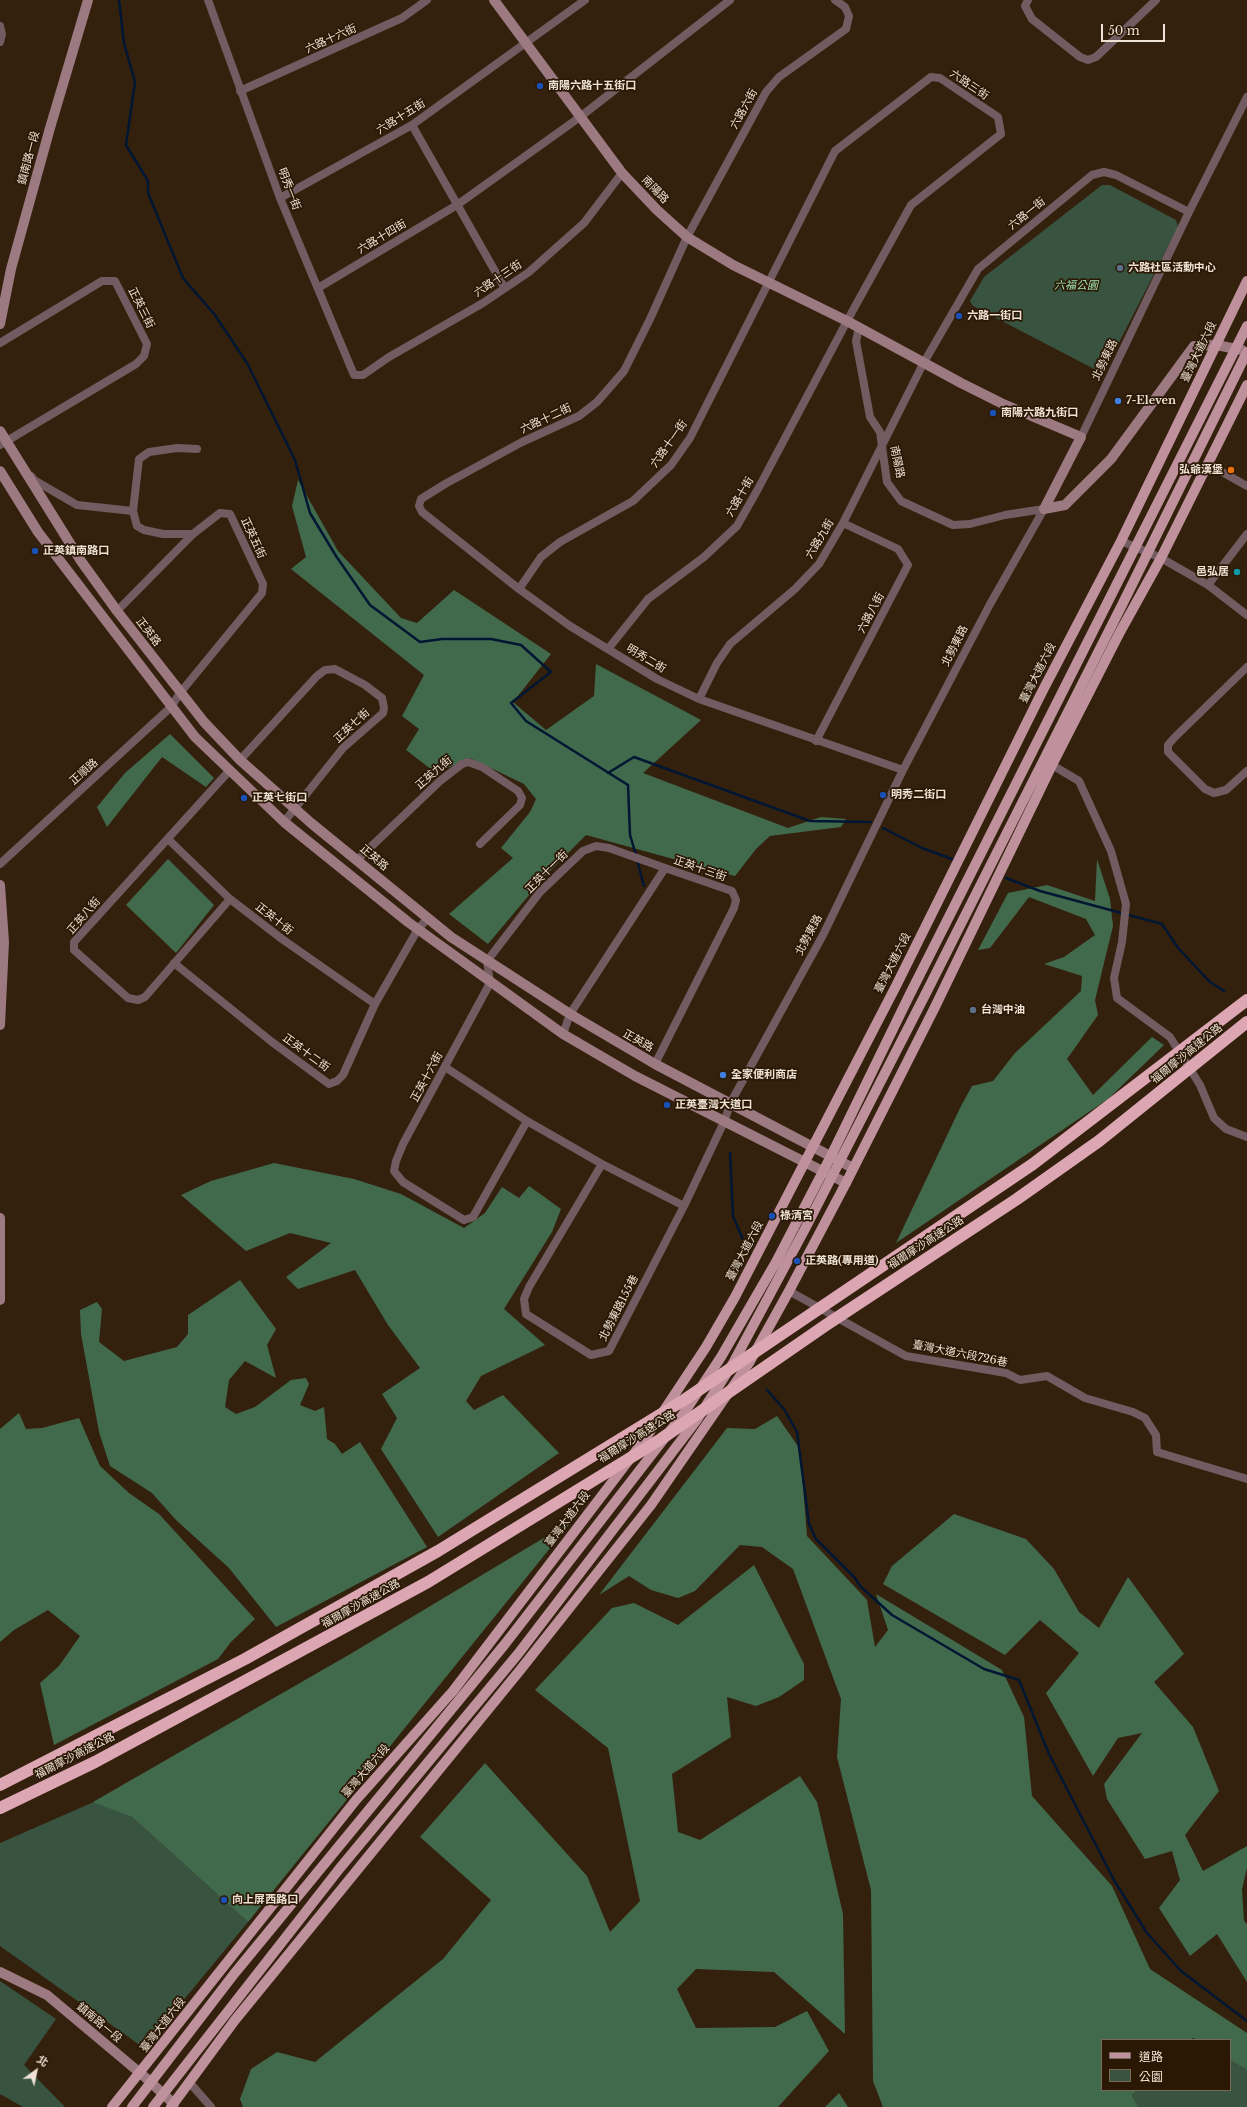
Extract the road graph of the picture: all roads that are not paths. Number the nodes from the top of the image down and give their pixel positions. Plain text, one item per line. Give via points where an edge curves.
1 (88, 0) edge
2 (208, 0) edge
3 (427, 0) edge
4 (494, 0) edge
5 (585, 0) edge
6 (730, 0) edge
7 (835, 0) edge
8 (1028, 0) edge
9 (1156, 0) edge
10 (0, 26) edge
11 (0, 42) edge
12 (525, 42) junction
13 (240, 91) junction
14 (1247, 97) edge
15 (580, 118) junction
16 (412, 125) junction
17 (622, 173) junction
18 (280, 198) junction
19 (457, 204) junction
20 (1189, 212) junction
21 (687, 237) junction
22 (1247, 281) edge
23 (769, 283) junction
24 (504, 287) junction
25 (318, 288) junction
26 (847, 321) junction
27 (0, 324) edge
28 (1247, 326) edge
29 (859, 328) junction
30 (0, 343) edge
31 (1216, 345) junction
32 (1236, 348) junction
33 (1247, 352) edge
34 (923, 364) junction
35 (363, 375) joint
36 (1247, 385) edge
37 (0, 432) edge
38 (1082, 437) junction
39 (4, 443) edge
40 (882, 447) junction
41 (197, 449) dead end
42 (1208, 464) junction
43 (0, 471) edge
44 (1247, 486) edge
45 (421, 499) joint
46 (1044, 509) junction
47 (133, 511) junction
48 (843, 523) junction
49 (193, 534) junction
50 (1247, 534) edge
51 (1121, 541) junction
52 (1134, 546) junction
53 (1147, 552) junction
54 (1161, 558) junction
55 (1208, 585) junction
56 (519, 589) junction
57 (117, 611) junction
58 (1247, 615) edge
59 (608, 649) junction
60 (1247, 667) edge
61 (180, 693) junction
62 (699, 698) junction
63 (171, 707) junction
64 (816, 741) junction
65 (240, 760) junction
66 (1052, 765) junction
67 (230, 770) junction
68 (904, 770) junction
69 (1247, 771) edge
70 (296, 808) junction
71 (284, 822) junction
72 (168, 839) junction
73 (480, 844) dead end
74 (357, 860) junction
75 (0, 864) edge
76 (665, 868) junction
77 (0, 885) edge
78 (230, 899) junction
79 (428, 918) junction
80 (418, 929) junction
81 (487, 961) junction
82 (174, 963) junction
83 (490, 983) junction
84 (1247, 1000) edge
85 (375, 1004) junction
86 (570, 1014) junction
87 (1247, 1022) edge
88 (0, 1025) edge
89 (563, 1034) junction
90 (655, 1064) junction
91 (445, 1067) junction
92 (731, 1102) junction
93 (527, 1120) junction
94 (724, 1122) junction
95 (1247, 1137) edge
96 (812, 1145) junction
97 (835, 1158) junction
98 (804, 1162) junction
99 (602, 1164) junction
100 (853, 1168) junction
101 (822, 1172) junction
102 (832, 1176) junction
103 (846, 1183) junction
104 (684, 1206) junction
105 (0, 1218) edge
106 (789, 1291) junction
107 (0, 1300) edge
108 (1247, 1479) edge
109 (0, 1786) edge
110 (0, 1808) edge
111 (0, 1972) edge
112 (140, 2073) junction
113 (152, 2083) junction
114 (190, 2083) junction
115 (164, 2094) junction
116 (173, 2106) edge
117 (112, 2107) edge
118 (132, 2107) edge
119 (153, 2107) edge
120 (211, 2107) edge

1 - 27 street, 鎮南路一段 via 11,269
2 - 13 street, 明秀一街
3 - 13 street, 六路十六街 via 402,18
4 - 12 street, 南陽路
5 - 12 street, 六路十五街
6 - 15 street
7 - 21 street, 六路六街 via 845,7 849,16 846,29 779,77 766,92
8 - 9 street via 1025,6 1032,19 1088,60 1096,57
10 - 11 street
12 - 15 street, 南陽路
12 - 16 street, 六路十五街
13 - 18 street, 明秀一街
14 - 20 street, 北勢東路
15 - 17 street, 南陽路
15 - 19 street, 六路十四街
16 - 18 street, 六路十五街
16 - 19 street
17 - 21 street, 南陽路
17 - 24 street, 六路十三街 via 584,223 529,272
18 - 25 street, 明秀一街
19 - 24 street
19 - 25 street, 六路十四街
20 - 34 street, 六路一街 via 1116,175 1104,172 1092,175 978,269
20 - 38 street, 北勢東路
21 - 23 street, 南陽路
21 - 45 street, 六路十二街 via 624,371 596,402 579,416 522,442
22 - 31 main road, 臺灣大道六段
23 - 26 street, 南陽路
23 - 26 street, 六路三街 via 835,151 931,77 940,78 998,117 1001,134 911,205
23 - 56 street, 六路十一街 via 690,438 670,465 633,501 560,542 541,557
24 - 35 street, 六路十三街 via 483,303 389,357
25 - 35 street, 明秀一街 via 354,375
26 - 29 street, 南陽路
26 - 59 street, 六路十街 via 736,526 704,557 648,599
28 - 32 main road
29 - 34 street, 南陽路
29 - 40 street, 南陽路 via 856,341 863,384 870,417 880,432
30 - 39 street, 正英三街 via 102,281 115,281 147,344 144,356 136,364
31 - 32 street
31 - 46 street via 1194,346 1111,459 1065,505
31 - 51 main road, 臺灣大道六段
32 - 33 street
32 - 52 main road
33 - 53 main road
34 - 38 street, 南陽路 via 1001,403
34 - 40 street, 六路九街
36 - 42 main road
37 - 39 street, 正英路
38 - 46 street, 北勢東路
39 - 47 street via 34,480 78,505
39 - 57 street, 正英路
40 - 46 street, 南陽路 via 887,482 901,501 953,525
40 - 48 street, 六路九街
41 - 47 street via 177,448 149,452 139,459
42 - 44 street
42 - 54 main road
43 - 63 street via 38,532
45 - 56 street, 明秀二街 via 419,506 422,512
46 - 68 street, 北勢東路 via 989,606
47 - 49 street via 137,526 144,530 163,534
48 - 62 street, 六路九街 via 819,564 795,589 730,644
48 - 64 street, 六路八街 via 898,549 908,565
49 - 57 street, 正英五街
49 - 61 street, 正英五街 via 220,513 230,514 263,584 262,593
50 - 55 street
51 - 52 street
51 - 96 main road, 臺灣大道六段 via 1042,692 896,986
52 - 53 street
52 - 97 main road via 910,994
53 - 54 street
53 - 97 main road via 923,1000
54 - 55 street
54 - 66 main road
55 - 58 street
56 - 59 street, 明秀二街 via 570,626
57 - 61 street, 正英路
59 - 62 street, 明秀二街 via 657,679
60 - 69 street via 1168,746 1168,752 1205,789 1214,793 1226,790
61 - 63 street, 正順路
61 - 65 street, 正英路
62 - 64 street, 明秀二街
63 - 67 street via 196,737
63 - 75 street, 正順路
64 - 68 street, 明秀二街
65 - 70 street, 正英路
65 - 70 street, 正英七街 via 317,676 326,670 335,670 382,698 383,713 343,748
66 - 95 street via 1079,781 1111,851 1126,904 1114,978 1117,998 1170,1037 1200,1085 1214,1118 1226,1129
66 - 100 main road via 935,1007
67 - 71 street
67 - 72 street, 正英八街
68 - 92 street, 北勢東路 via 823,935
70 - 71 street, 正英七街
70 - 74 street, 正英路
71 - 80 street
72 - 78 street, 正英十街
72 - 82 street, 正英八街 via 74,942 74,950 128,998 138,1000 145,997
73 - 74 street, 正英九街 via 520,805 522,798 518,791 482,767 468,762 440,781
74 - 79 street, 正英路
76 - 81 street, 正英十一街 via 609,848 596,846 583,851 540,892
76 - 86 street, 正英十三街
76 - 90 street, 正英十三街 via 732,891 736,900
77 - 88 street via 4,942
78 - 82 street, 正英八街
78 - 85 street, 正英十街
79 - 80 street, 正英十二街
79 - 81 street, 正英路
80 - 83 street
80 - 85 street, 正英十二街
81 - 83 street
81 - 86 street, 正英路
82 - 85 street, 正英十二街 via 329,1084 337,1081 342,1075
83 - 89 street
83 - 91 street, 正英十六街
84 - 109 highway, 福爾摩沙高速公路, bridge via 1033,1164 684,1400 438,1552 245,1659
86 - 89 street, 正英十三街
86 - 90 street, 正英路
87 - 110 highway, 福爾摩沙高速公路, bridge via 1099,1141 661,1439 428,1582 95,1762
89 - 94 street via 635,1076
90 - 92 street, 正英路
91 - 93 street
91 - 93 street, 正英十六街 via 396,1161 394,1171 403,1182 464,1220 473,1216
92 - 94 street, 北勢東路
92 - 96 street, 正英路
93 - 99 street
94 - 98 street
94 - 104 street, 北勢東路
96 - 97 street, 正英路
96 - 98 main road, 臺灣大道六段
97 - 100 street, 正英路
97 - 101 main road
97 - 102 main road
98 - 101 street
98 - 112 main road, 臺灣大道六段 via 732,1303 645,1439 452,1691 356,1800
99 - 104 street
99 - 104 street, 北勢東路155巷 via 524,1299 526,1314 591,1355 609,1351
100 - 103 main road
101 - 102 street
101 - 113 main road via 776,1262 721,1357 684,1413 504,1644 234,1974
102 - 103 street
102 - 115 main road via 732,1364 696,1421 518,1654 340,1868
103 - 106 main road
105 - 107 street
106 - 108 street, 臺灣大道六段726巷 via 906,1356 1006,1373 1020,1380 1047,1376 1084,1398 1134,1412 1145,1418 1156,1434 1157,1452
106 - 114 main road via 749,1363 651,1505 521,1670 240,2013
111 - 112 street, 鎮南路一段 via 47,1995
112 - 113 street, 鎮南路一段
112 - 117 main road, 臺灣大道六段
113 - 115 street, 鎮南路一段
113 - 118 main road
114 - 116 main road
114 - 120 street
115 - 116 street, 鎮南路一段
115 - 119 main road

